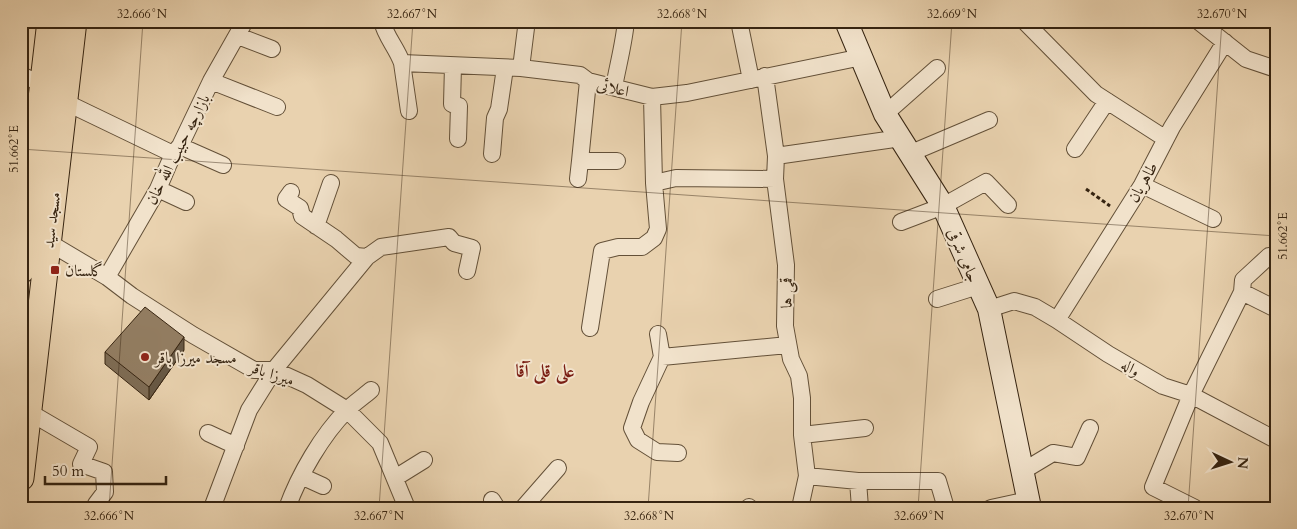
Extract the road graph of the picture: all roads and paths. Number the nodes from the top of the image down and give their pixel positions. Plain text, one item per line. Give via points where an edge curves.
1 (50, 21) edge
2 (74, 21) edge
3 (626, 21) edge
4 (739, 21) edge
5 (846, 21) edge
6 (1024, 21) edge
7 (1198, 21) edge
8 (383, 25) edge
9 (242, 28) edge
10 (526, 28) dead end
11 (1225, 42) junction
12 (272, 49) dead end
13 (862, 57) junction
14 (402, 63) junction
15 (453, 66) junction
16 (513, 68) junction
17 (937, 68) dead end
18 (1276, 70) edge
19 (758, 78) junction
20 (211, 81) junction
21 (588, 81) junction
22 (614, 87) junction
23 (652, 97) junction
24 (1107, 100) junction
25 (65, 102) junction
26 (277, 107) dead end
27 (409, 111) dead end
28 (885, 114) junction
29 (989, 120) dead end
30 (458, 138) dead end
31 (1166, 139) junction
32 (906, 145) junction
33 (1075, 149) dead end
34 (177, 150) junction
35 (492, 154) dead end
36 (776, 156) junction
37 (617, 160) dead end
38 (580, 161) junction
39 (224, 164) dead end
40 (578, 179) dead end
41 (775, 179) junction
42 (331, 183) dead end
43 (654, 183) junction
44 (1142, 185) junction
45 (158, 189) junction
46 (1086, 189) dead end
47 (291, 192) dead end
48 (186, 202) dead end
49 (943, 206) junction
50 (1008, 206) dead end
51 (25, 212) edge
52 (1122, 216) junction
53 (1213, 219) dead end
54 (901, 222) dead end
55 (316, 226) junction
56 (48, 242) junction
57 (1269, 256) dead end
58 (367, 257) junction
59 (21, 271) edge
60 (467, 271) dead end
61 (108, 277) junction
62 (978, 286) junction
63 (1242, 292) junction
64 (937, 299) dead end
65 (988, 309) junction
66 (1276, 309) edge
67 (1057, 320) junction
68 (590, 328) dead end
69 (658, 334) dead end
70 (788, 345) junction
71 (662, 358) junction
72 (274, 370) junction
73 (371, 390) dead end
74 (1191, 395) junction
75 (347, 410) junction
76 (29, 412) junction
77 (865, 428) dead end
78 (1090, 428) dead end
79 (208, 434) dead end
80 (802, 435) junction
81 (1276, 440) edge
82 (236, 446) junction
83 (678, 453) dead end
84 (424, 460) dead end
85 (558, 468) dead end
86 (1023, 471) junction
87 (301, 476) junction
88 (807, 476) junction
89 (21, 478) edge
90 (395, 478) junction
91 (858, 481) junction
92 (323, 486) dead end
93 (96, 504) dead end
94 (1029, 504) edge
95 (212, 508) edge
96 (286, 508) edge
97 (407, 508) edge
98 (523, 508) edge
99 (800, 508) edge
100 (860, 508) edge
101 (946, 508) edge
102 (991, 508) edge
103 (1195, 508) edge

1 - 51 main road, مسجد سید
2 - 25 main road, مسجد سید
3 - 22 street
4 - 19 street, قمی ها
5 - 13 street, جامی شرقی
6 - 24 street via 1096,94
7 - 11 street
8 - 14 street
9 - 12 street
9 - 20 street, بازارچه حبیب الله خان
10 - 16 street
11 - 18 street via 1246,59
11 - 31 street, طاهریان
13 - 19 street, اعلائی
13 - 28 street, جامی شرقی
14 - 15 street, اعلائی
14 - 27 street
15 - 16 street, اعلائی
15 - 30 street via 452,104 459,106
16 - 21 street, اعلائی via 580,75
16 - 35 street via 495,118
17 - 28 street
19 - 23 street, اعلائی
19 - 36 street, قمی ها
20 - 26 street
20 - 34 street, بازارچه حبیب الله خان
21 - 22 street, اعلائی
21 - 38 street
22 - 23 street, اعلائی
23 - 43 street
24 - 31 street
24 - 33 street
25 - 34 street
25 - 56 main road, مسجد سید
28 - 32 street, جامی شرقی
29 - 32 street
31 - 44 street, طاهریان
32 - 36 street
32 - 49 street, جامی شرقی
34 - 39 street
34 - 45 street, بازارچه حبیب الله خان
36 - 41 street, قمی ها
37 - 38 street
38 - 40 street
41 - 43 street via 676,178
41 - 70 street, قمی ها via 786,265 785,326
42 - 55 street
43 - 68 street via 658,229 654,238 642,247 602,251
44 - 52 street, طاهریان
44 - 53 street
45 - 48 street
45 - 61 street, بازارچه حبیب الله خان
46 - 52 path
47 - 55 street via 286,200 300,208 302,216
49 - 50 street via 986,182
49 - 54 street
49 - 62 street, جامی شرقی
51 - 59 main road, مسجد سید
52 - 67 street, طاهریان
55 - 58 street via 356,256
56 - 61 street, میرزا باقر
56 - 76 main road, مسجد سید
57 - 63 street via 1243,280
58 - 60 street via 381,247 449,237 454,243 472,248
58 - 72 street
61 - 72 street, میرزا باقر via 185,330 254,370
62 - 64 street
62 - 65 street, جامی شرقی
63 - 66 street
63 - 74 street
65 - 67 street, واله via 1014,301 1035,307
65 - 86 street, جامی شرقی
67 - 74 street, واله via 1163,386
69 - 71 street
70 - 71 street
70 - 80 street, قمی ها via 799,376
71 - 83 street via 632,428 638,440 657,452
72 - 75 street, میرزا باقر via 307,385
72 - 82 street via 249,410
73 - 75 street
74 - 81 street, واله
74 - 103 street via 1153,487
75 - 87 street
75 - 90 street, میرزا باقر via 380,443
76 - 89 main road, مسجد سید
76 - 93 street via 89,447 81,464 104,472 104,492
77 - 80 street
78 - 86 street via 1077,458 1053,453
79 - 82 street
80 - 88 street, قمی ها
82 - 95 street
84 - 90 street
85 - 98 street
86 - 94 street, جامی شرقی
87 - 92 street
87 - 96 street
88 - 91 street
88 - 99 street, قمی ها
90 - 97 street, میرزا باقر
91 - 100 street
91 - 101 street via 938,481
94 - 102 street

